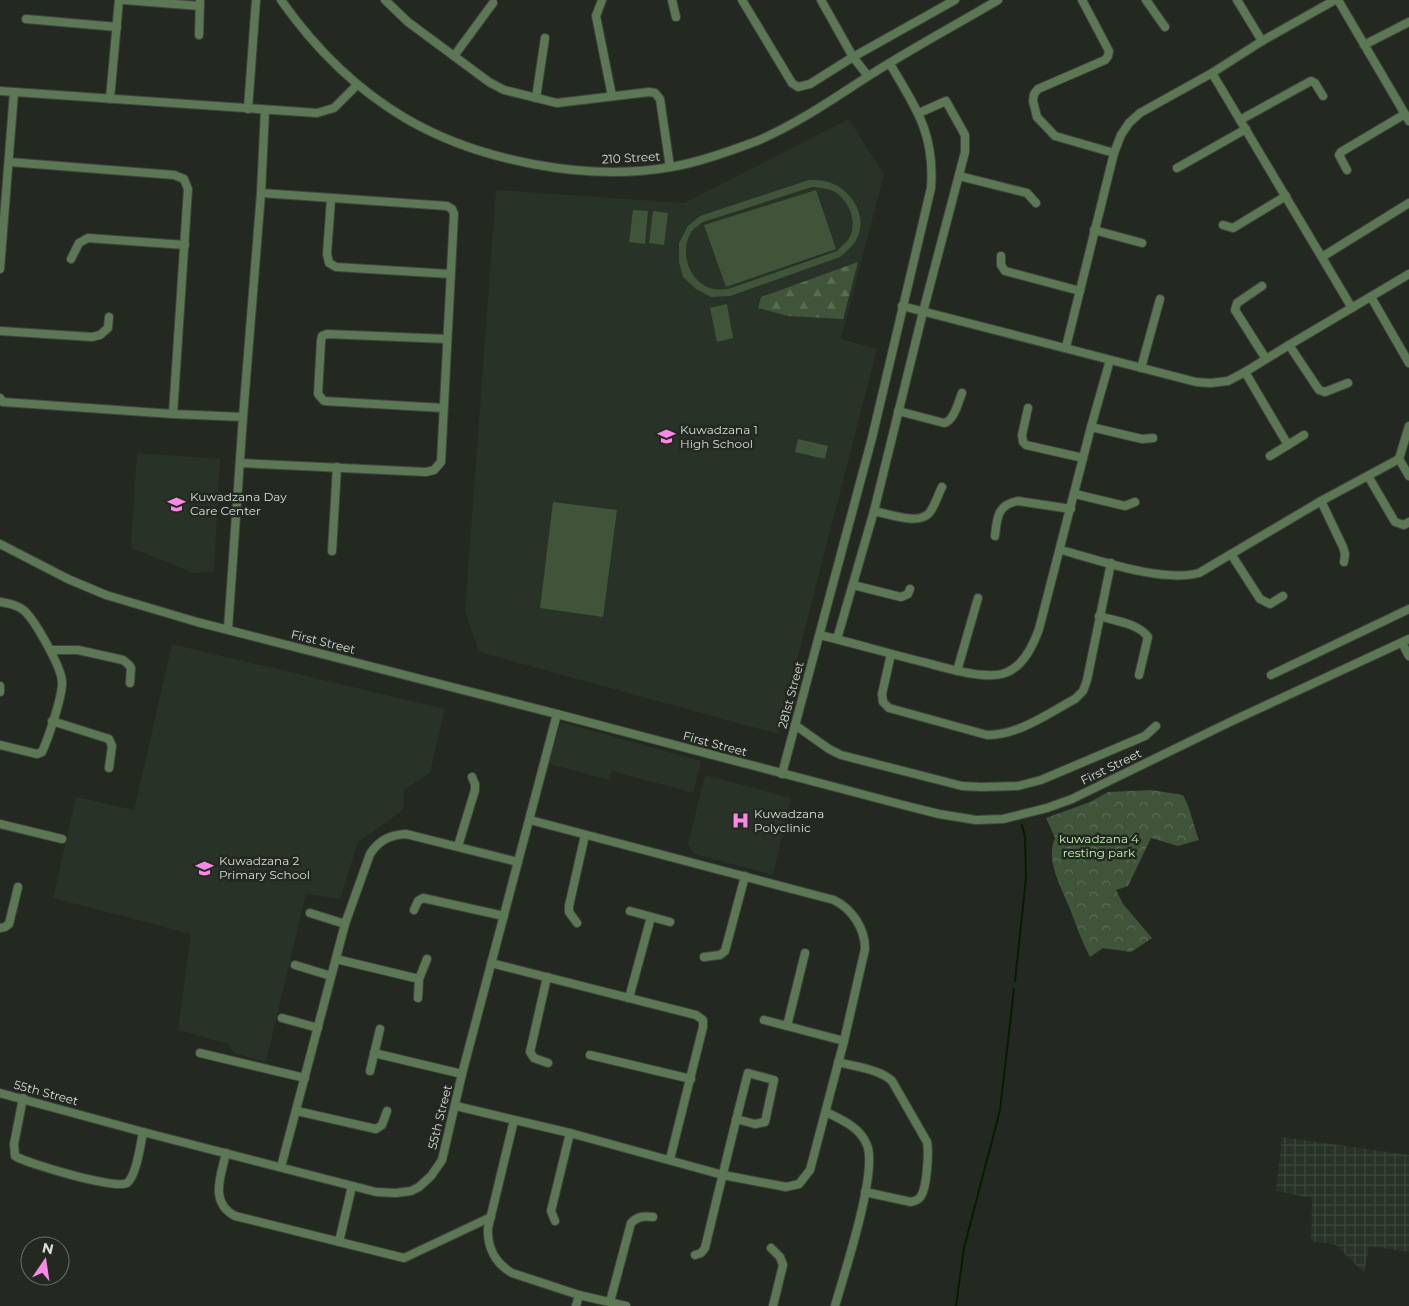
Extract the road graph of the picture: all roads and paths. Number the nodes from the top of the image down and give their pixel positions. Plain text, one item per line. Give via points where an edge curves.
1 (119, 0) edge
2 (124, 0) edge
3 (256, 0) edge
4 (282, 0) edge
5 (399, 0) edge
6 (602, 0) edge
7 (672, 0) edge
8 (742, 0) edge
9 (822, 0) edge
10 (955, 0) edge
11 (998, 0) edge
12 (1082, 0) edge
13 (1146, 0) edge
14 (1237, 0) edge
15 (1336, 0) edge
16 (200, 3) edge
17 (388, 3) edge
18 (493, 3) dead end
19 (676, 18) dead end
20 (26, 19) dead end
21 (1409, 22) edge
22 (117, 27) junction
23 (1165, 27) dead end
24 (198, 34) dead end
25 (545, 38) dead end
26 (1262, 41) junction
27 (1364, 45) junction
28 (454, 56) junction
29 (854, 57) junction
30 (890, 64) junction
31 (1212, 73) junction
32 (868, 76) junction
33 (357, 85) junction
34 (0, 91) edge
35 (14, 92) junction
36 (612, 96) junction
37 (1323, 96) dead end
38 (536, 98) junction
39 (110, 99) junction
40 (248, 109) junction
41 (265, 110) junction
42 (919, 113) junction
43 (1407, 118) edge
44 (1240, 120) junction
45 (1246, 129) junction
46 (1114, 153) junction
47 (9, 162) junction
48 (670, 167) junction
49 (1177, 168) dead end
50 (1347, 170) dead end
51 (959, 176) junction
52 (261, 193) junction
53 (1286, 196) junction
54 (331, 198) junction
55 (1036, 203) dead end
56 (1409, 203) edge
57 (1223, 225) dead end
58 (1094, 230) junction
59 (1142, 243) dead end
60 (184, 245) junction
61 (1001, 256) dead end
62 (1322, 257) junction
63 (71, 259) dead end
64 (0, 269) edge
65 (450, 274) junction
66 (1409, 274) edge
67 (1262, 286) dead end
68 (1080, 291) junction
69 (1371, 297) junction
70 (1160, 299) dead end
71 (902, 306) junction
72 (1352, 308) junction
73 (923, 312) junction
74 (109, 317) dead end
75 (0, 331) edge
76 (447, 339) junction
77 (1289, 345) junction
78 (1066, 347) junction
79 (1266, 359) junction
80 (1110, 360) junction
81 (1409, 363) edge
82 (1141, 368) junction
83 (1245, 372) junction
84 (1348, 383) dead end
85 (962, 393) dead end
86 (0, 398) edge
87 (443, 408) junction
88 (1028, 408) dead end
89 (898, 411) junction
90 (173, 414) junction
91 (243, 417) junction
92 (1409, 426) edge
93 (1091, 427) junction
94 (1304, 435) dead end
95 (1153, 438) dead end
96 (1288, 444) junction
97 (1270, 456) dead end
98 (1083, 458) junction
99 (1399, 459) junction
100 (240, 463) junction
101 (338, 468) junction
102 (1368, 476) junction
103 (1409, 476) edge
104 (942, 487) dead end
105 (1075, 494) junction
106 (1321, 501) junction
107 (1135, 502) dead end
108 (874, 510) junction
109 (1071, 510) junction
110 (1409, 522) edge
111 (995, 536) dead end
112 (0, 544) edge
113 (1061, 550) junction
114 (332, 551) dead end
115 (1231, 554) junction
116 (1344, 562) dead end
117 (1111, 563) junction
118 (853, 585) junction
119 (910, 588) dead end
120 (1283, 596) dead end
121 (978, 598) dead end
122 (0, 602) edge
123 (1409, 609) edge
124 (1099, 616) junction
125 (228, 630) junction
126 (820, 635) junction
127 (837, 639) junction
128 (1406, 641) edge
129 (51, 650) junction
130 (892, 654) junction
131 (1409, 656) edge
132 (957, 671) junction
133 (1139, 675) dead end
134 (1271, 675) dead end
135 (130, 683) dead end
136 (0, 686) edge
137 (0, 692) edge
138 (557, 714) junction
139 (52, 721) junction
140 (795, 726) junction
141 (1156, 726) dead end
142 (0, 745) edge
143 (109, 768) dead end
144 (782, 774) junction
145 (472, 777) dead end
146 (530, 820) junction
147 (0, 824) edge
148 (585, 835) junction
149 (62, 839) dead end
150 (458, 846) junction
151 (518, 862) junction
152 (745, 876) junction
153 (18, 887) dead end
154 (414, 910) dead end
155 (630, 911) dead end
156 (310, 913) dead end
157 (504, 916) junction
158 (651, 918) junction
159 (670, 922) dead end
160 (577, 923) dead end
161 (345, 924) junction
162 (0, 928) edge
163 (805, 953) dead end
164 (704, 957) dead end
165 (336, 959) junction
166 (427, 959) dead end
167 (491, 962) junction
168 (295, 965) dead end
169 (331, 976) junction
170 (547, 977) junction
171 (419, 979) junction
172 (418, 998) dead end
173 (629, 998) junction
174 (282, 1018) dead end
175 (764, 1020) dead end
176 (787, 1026) junction
177 (318, 1028) junction
178 (380, 1029) dead end
179 (844, 1041) junction
180 (200, 1053) dead end
181 (374, 1053) junction
182 (590, 1054) dead end
183 (838, 1062) junction
184 (548, 1063) dead end
185 (370, 1071) dead end
186 (462, 1074) junction
187 (305, 1078) junction
188 (691, 1078) junction
189 (0, 1092) edge
190 (23, 1098) junction
191 (456, 1106) junction
192 (297, 1111) junction
193 (387, 1111) dead end
194 (826, 1112) junction
195 (736, 1119) junction
196 (514, 1120) junction
197 (143, 1132) junction
198 (570, 1133) junction
199 (226, 1153) junction
200 (670, 1159) junction
201 (281, 1167) junction
202 (723, 1175) junction
203 (352, 1186) junction
204 (865, 1192) junction
205 (653, 1216) dead end
206 (491, 1217) junction
207 (556, 1221) dead end
208 (339, 1242) junction
209 (770, 1248) dead end
210 (695, 1255) dead end
211 (579, 1294) junction
212 (610, 1302) junction
213 (576, 1306) edge
214 (626, 1306) edge
215 (773, 1306) edge
216 (835, 1306) edge

1 - 22 street
2 - 16 street
3 - 40 street
4 - 33 street, 210 Street via 313,41
5 - 17 street
6 - 36 street via 596,16
7 - 19 street
8 - 29 street via 792,83 798,87 810,84
9 - 29 street
10 - 29 street
11 - 30 street, 210 Street
12 - 46 street via 1109,51 1108,56 1038,89 1033,101 1038,117 1055,136
13 - 23 street
14 - 26 street
15 - 26 street
15 - 27 street
16 - 24 street
17 - 28 street
18 - 28 street
20 - 22 street
21 - 27 street
22 - 39 street
25 - 38 street
26 - 31 street
27 - 43 street
28 - 38 street via 504,90
29 - 32 street
30 - 32 street, 210 Street
30 - 42 street, 281st Street
31 - 44 street
31 - 46 street via 1140,113 1129,123
32 - 48 street, 210 Street via 823,107 758,140
33 - 41 street via 327,111
33 - 48 street, 210 Street via 405,118 493,155 571,170 631,171
34 - 35 street
35 - 39 street
35 - 47 street
36 - 38 street via 557,102
36 - 48 street via 649,92 660,99
37 - 44 street via 1312,81
39 - 40 street
40 - 41 street
41 - 52 street
42 - 51 street via 946,101 965,135
42 - 71 street, 281st Street via 929,141 931,188
43 - 50 street via 1341,152 1340,159
44 - 45 street
45 - 49 street
45 - 53 street
46 - 58 street
47 - 60 street via 174,175 184,179 188,189
47 - 64 street
51 - 55 street via 1027,193
51 - 73 street
52 - 54 street
52 - 91 street
53 - 57 street via 1233,228
53 - 62 street
54 - 65 street via 447,206 452,209
54 - 65 street via 329,263 336,267
56 - 62 street
58 - 59 street
58 - 68 street
60 - 63 street via 88,238 79,243
60 - 90 street
61 - 68 street via 1005,271
62 - 72 street
65 - 76 street
66 - 69 street
67 - 79 street via 1237,303 1235,310
68 - 78 street
69 - 72 street
69 - 81 street
70 - 82 street
71 - 73 street
71 - 126 street, 281st Street via 872,438
72 - 77 street
73 - 78 street
73 - 89 street
74 - 75 street via 108,328 92,337
76 - 87 street
76 - 87 street via 327,334 321,341 318,394 324,401
77 - 79 street
77 - 84 street via 1319,390 1325,392
78 - 80 street
79 - 83 street
80 - 82 street
80 - 93 street
82 - 83 street via 1210,384 1228,381
83 - 96 street
85 - 89 street via 948,422
86 - 90 street via 3,402
87 - 101 street via 441,462 434,470
88 - 98 street via 1022,435 1026,445
89 - 108 street
90 - 91 street
91 - 100 street
92 - 99 street
93 - 95 street via 1142,439
93 - 98 street
94 - 96 street
96 - 97 street
98 - 105 street
99 - 102 street
99 - 103 street
100 - 101 street
100 - 125 street
101 - 114 street
102 - 106 street
102 - 110 street via 1395,522 1404,525
104 - 108 street via 930,513 923,518 916,520
105 - 107 street via 1125,506
105 - 109 street
106 - 115 street
106 - 116 street via 1343,547
108 - 118 street
109 - 111 street via 1018,501 1010,503 998,516
109 - 113 street
112 - 125 street, First Street via 68,579 106,594
113 - 117 street
113 - 132 street via 1029,652 1013,669 1003,674 992,676
115 - 117 street via 1199,574 1178,577
115 - 120 street via 1260,600 1270,604
117 - 124 street
118 - 119 street via 901,597 908,594
118 - 127 street
121 - 132 street
122 - 129 street via 24,610
123 - 134 street
124 - 130 street via 1083,692 1067,704 1001,735 988,735 889,708 883,702 882,694
124 - 133 street via 1144,631 1148,637
125 - 138 street, First Street
126 - 127 street
126 - 140 street, 281st Street
127 - 130 street
128 - 131 street
128 - 144 street, First Street via 1072,799 1032,813 987,820 960,818
129 - 135 street via 78,650 123,660 131,668
129 - 139 street via 62,680
130 - 132 street
136 - 137 street
138 - 144 street, First Street
138 - 146 street, 55th Street
139 - 142 street via 40,753
139 - 143 street via 109,739 112,746
140 - 141 street via 841,755 981,788 1018,786 1041,780 1145,736
140 - 144 street, 281st Street
145 - 150 street via 475,790
146 - 148 street
146 - 151 street, 55th Street
147 - 149 street
148 - 152 street
148 - 160 street via 569,906 569,912
150 - 151 street
150 - 161 street via 406,834 390,836 379,842 370,854
151 - 157 street, 55th Street
152 - 164 street via 724,951 720,955
152 - 179 street via 834,900 843,904 858,924 865,939 865,948
153 - 162 street via 9,924
154 - 157 street via 422,898
155 - 158 street
156 - 161 street
157 - 167 street, 55th Street
158 - 159 street
158 - 173 street
161 - 165 street
163 - 176 street
165 - 169 street
165 - 171 street
166 - 171 street
167 - 170 street
167 - 186 street, 55th Street
168 - 169 street
169 - 177 street
170 - 173 street
170 - 184 street via 530,1052 534,1058
171 - 172 street
173 - 188 street via 696,1015 703,1020 704,1028
174 - 177 street
175 - 176 street
176 - 179 street
177 - 187 street
178 - 181 street
179 - 183 street
180 - 187 street
181 - 185 street
181 - 186 street
182 - 188 street
183 - 194 street
183 - 204 street via 887,1076 927,1142 929,1152 923,1190 917,1200 910,1202
186 - 191 street, 55th Street
187 - 192 street
188 - 200 street
189 - 190 street, 55th Street
190 - 197 street, 55th Street
190 - 197 street via 14,1144 15,1156 80,1177 118,1185 129,1182
191 - 196 street
191 - 203 street, 55th Street via 442,1160 425,1183 396,1193
192 - 193 street via 376,1130 382,1125
192 - 201 street
194 - 202 street via 810,1170 799,1184 786,1187
194 - 204 street via 848,1123 867,1145 870,1159
195 - 195 street via 748,1073 774,1080 765,1122 755,1124
195 - 202 street
196 - 198 street
196 - 206 street
197 - 199 street, 55th Street
198 - 200 street
198 - 207 street via 551,1211
199 - 201 street, 55th Street
199 - 208 street via 218,1191 228,1212
200 - 202 street
201 - 203 street, 55th Street
202 - 210 street via 705,1248
203 - 208 street
204 - 216 street
205 - 212 street via 642,1216 631,1223
206 - 208 street via 404,1258
206 - 211 street via 487,1238 494,1257 505,1269
209 - 215 street via 783,1265
211 - 212 street
211 - 213 street
212 - 214 street

